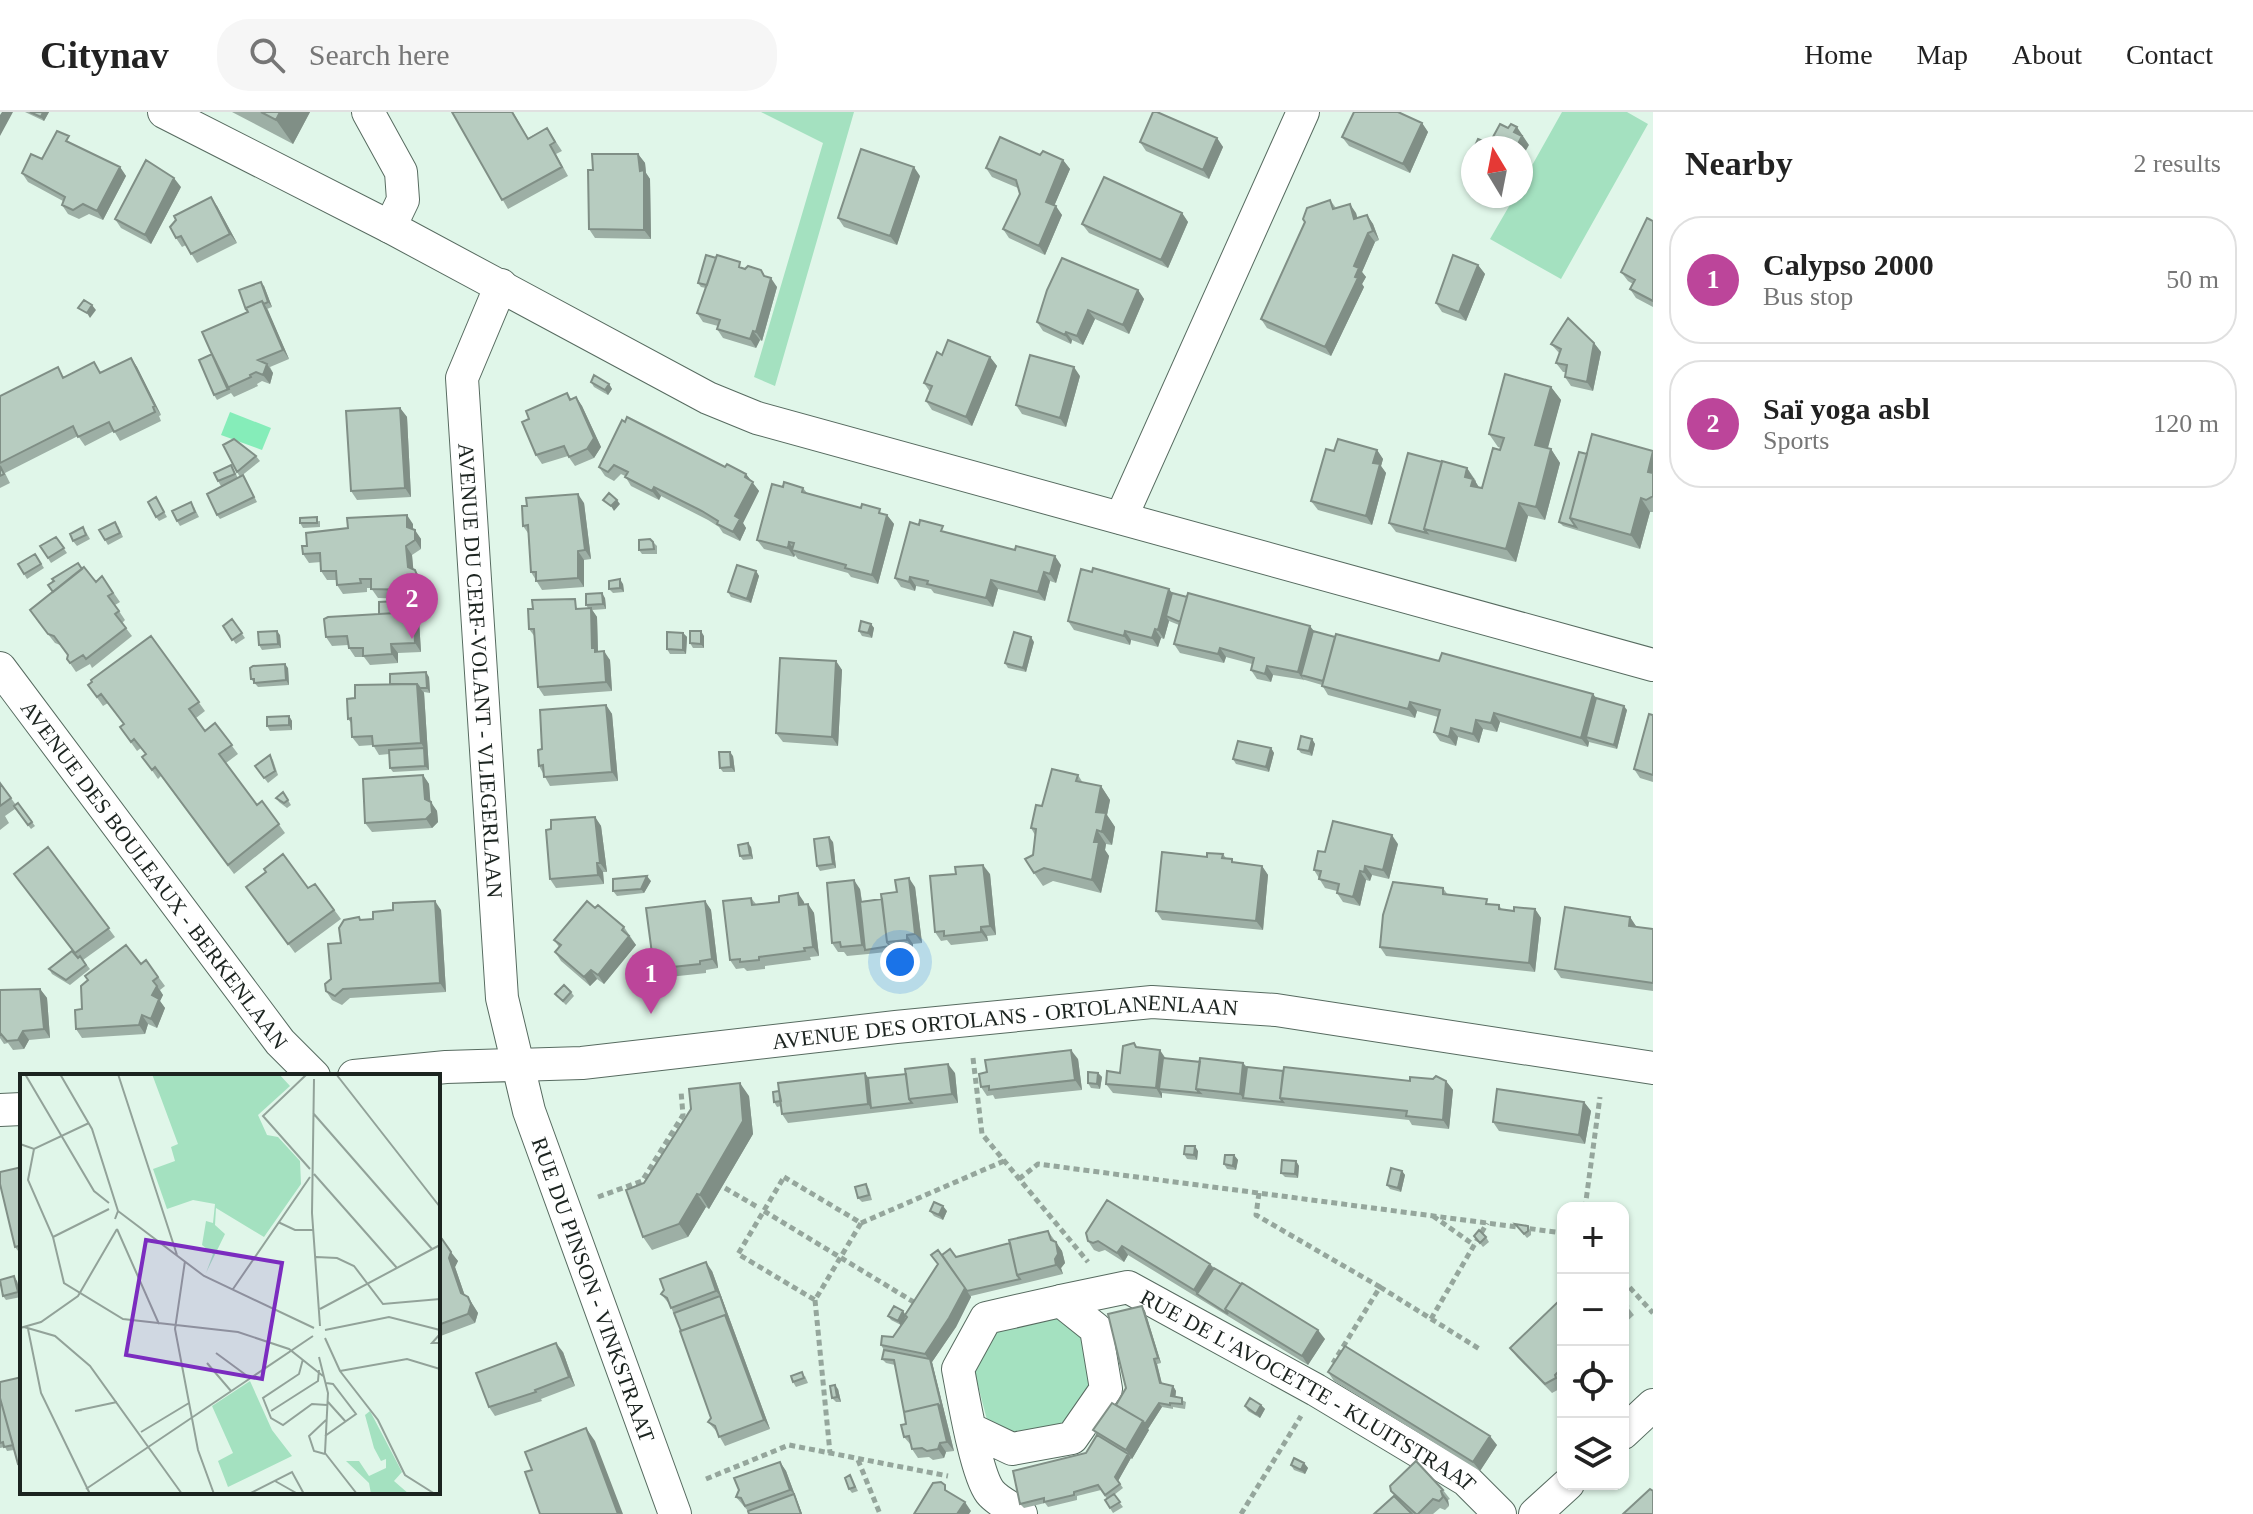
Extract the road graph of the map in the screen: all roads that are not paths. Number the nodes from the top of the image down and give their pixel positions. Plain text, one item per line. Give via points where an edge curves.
1 (164, 112) edge
2 (368, 112) edge
3 (1303, 112) edge
4 (390, 227) junction
5 (501, 285) junction
6 (1121, 518) junction
7 (1653, 665) edge
8 (0, 668) edge
9 (516, 1063) junction
10 (1653, 1068) edge
11 (312, 1074) edge
12 (379, 1074) edge
13 (20, 1109) edge
14 (0, 1110) edge
15 (1061, 1301) junction
16 (1653, 1405) edge
17 (1629, 1427) edge
18 (970, 1429) junction
19 (1561, 1490) edge
20 (675, 1514) edge
21 (1021, 1514) edge
22 (1500, 1514) edge
23 (1535, 1514) edge

1 - 4 street
2 - 4 street via 401,172 403,200
3 - 6 street
4 - 5 street
5 - 6 street via 708,398 757,418
5 - 9 street, AVENUE DU CERF-VOLANT - VLIEGERLAAN via 462,378 502,998
6 - 7 street
8 - 11 street, AVENUE DES BOULEAUX - BERKENLAAN via 280,1042
9 - 10 street, AVENUE DES ORTOLANS - ORTOLANENLAAN via 582,1063 1152,1002 1276,1010
9 - 12 street, AVENUE DES ORTOLANS - ORTOLANENLAAN
9 - 20 street, RUE DU PINSON - VINKSTRAAT
13 - 14 street
15 - 18 street via 986,1318 958,1369
15 - 18 street via 1096,1329 1106,1389 1072,1438 1012,1449
15 - 22 street, RUE DE L'AVOCETTE - KLUITSTRAAT via 1128,1287 1466,1480
16 - 17 street
18 - 21 street via 991,1493
19 - 23 street

